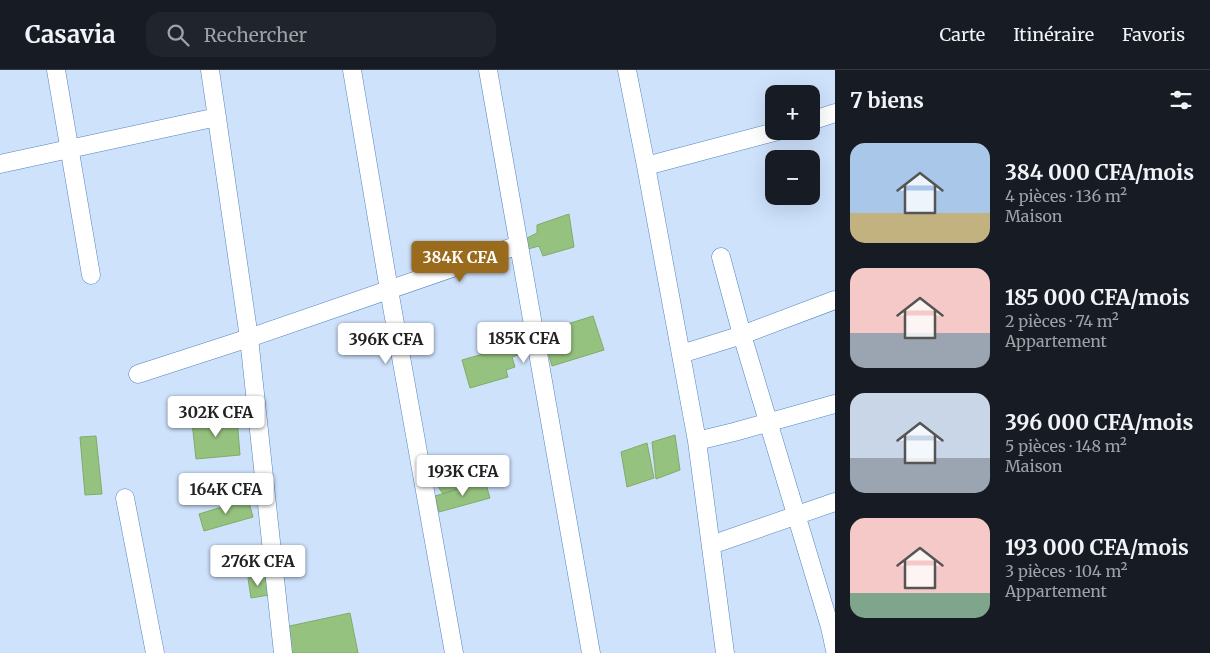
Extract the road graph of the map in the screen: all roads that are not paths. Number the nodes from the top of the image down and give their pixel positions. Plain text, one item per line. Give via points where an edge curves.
1 (56, 70) edge
2 (210, 70) edge
3 (352, 70) edge
4 (488, 70) edge
5 (627, 70) edge
6 (835, 113) edge
7 (217, 116) junction
8 (820, 118) edge
9 (765, 134) edge
10 (70, 149) junction
11 (0, 164) edge
12 (646, 166) junction
13 (519, 245) junction
14 (721, 257) dead end
15 (91, 275) dead end
16 (389, 290) junction
17 (834, 304) edge
18 (742, 336) junction
19 (249, 338) junction
20 (681, 354) junction
21 (138, 374) dead end
22 (835, 404) edge
23 (768, 422) junction
24 (697, 441) junction
25 (125, 498) dead end
26 (835, 502) edge
27 (798, 516) junction
28 (711, 545) junction
29 (835, 650) edge
30 (155, 653) edge
31 (283, 653) edge
32 (454, 653) edge
33 (591, 653) edge
34 (725, 653) edge

1 - 10 street
2 - 7 street
3 - 16 street
4 - 13 street
5 - 12 street
6 - 8 street
7 - 10 street
7 - 19 street
9 - 12 street
10 - 11 street
10 - 15 street
12 - 20 street
13 - 16 street
13 - 33 street
14 - 18 street
16 - 19 street
16 - 32 street
17 - 18 street
18 - 20 street
18 - 23 street
19 - 21 street
19 - 31 street
20 - 24 street
22 - 23 street
23 - 24 street
23 - 27 street
24 - 28 street
25 - 30 street
26 - 27 street
27 - 28 street
27 - 29 street
28 - 34 street

